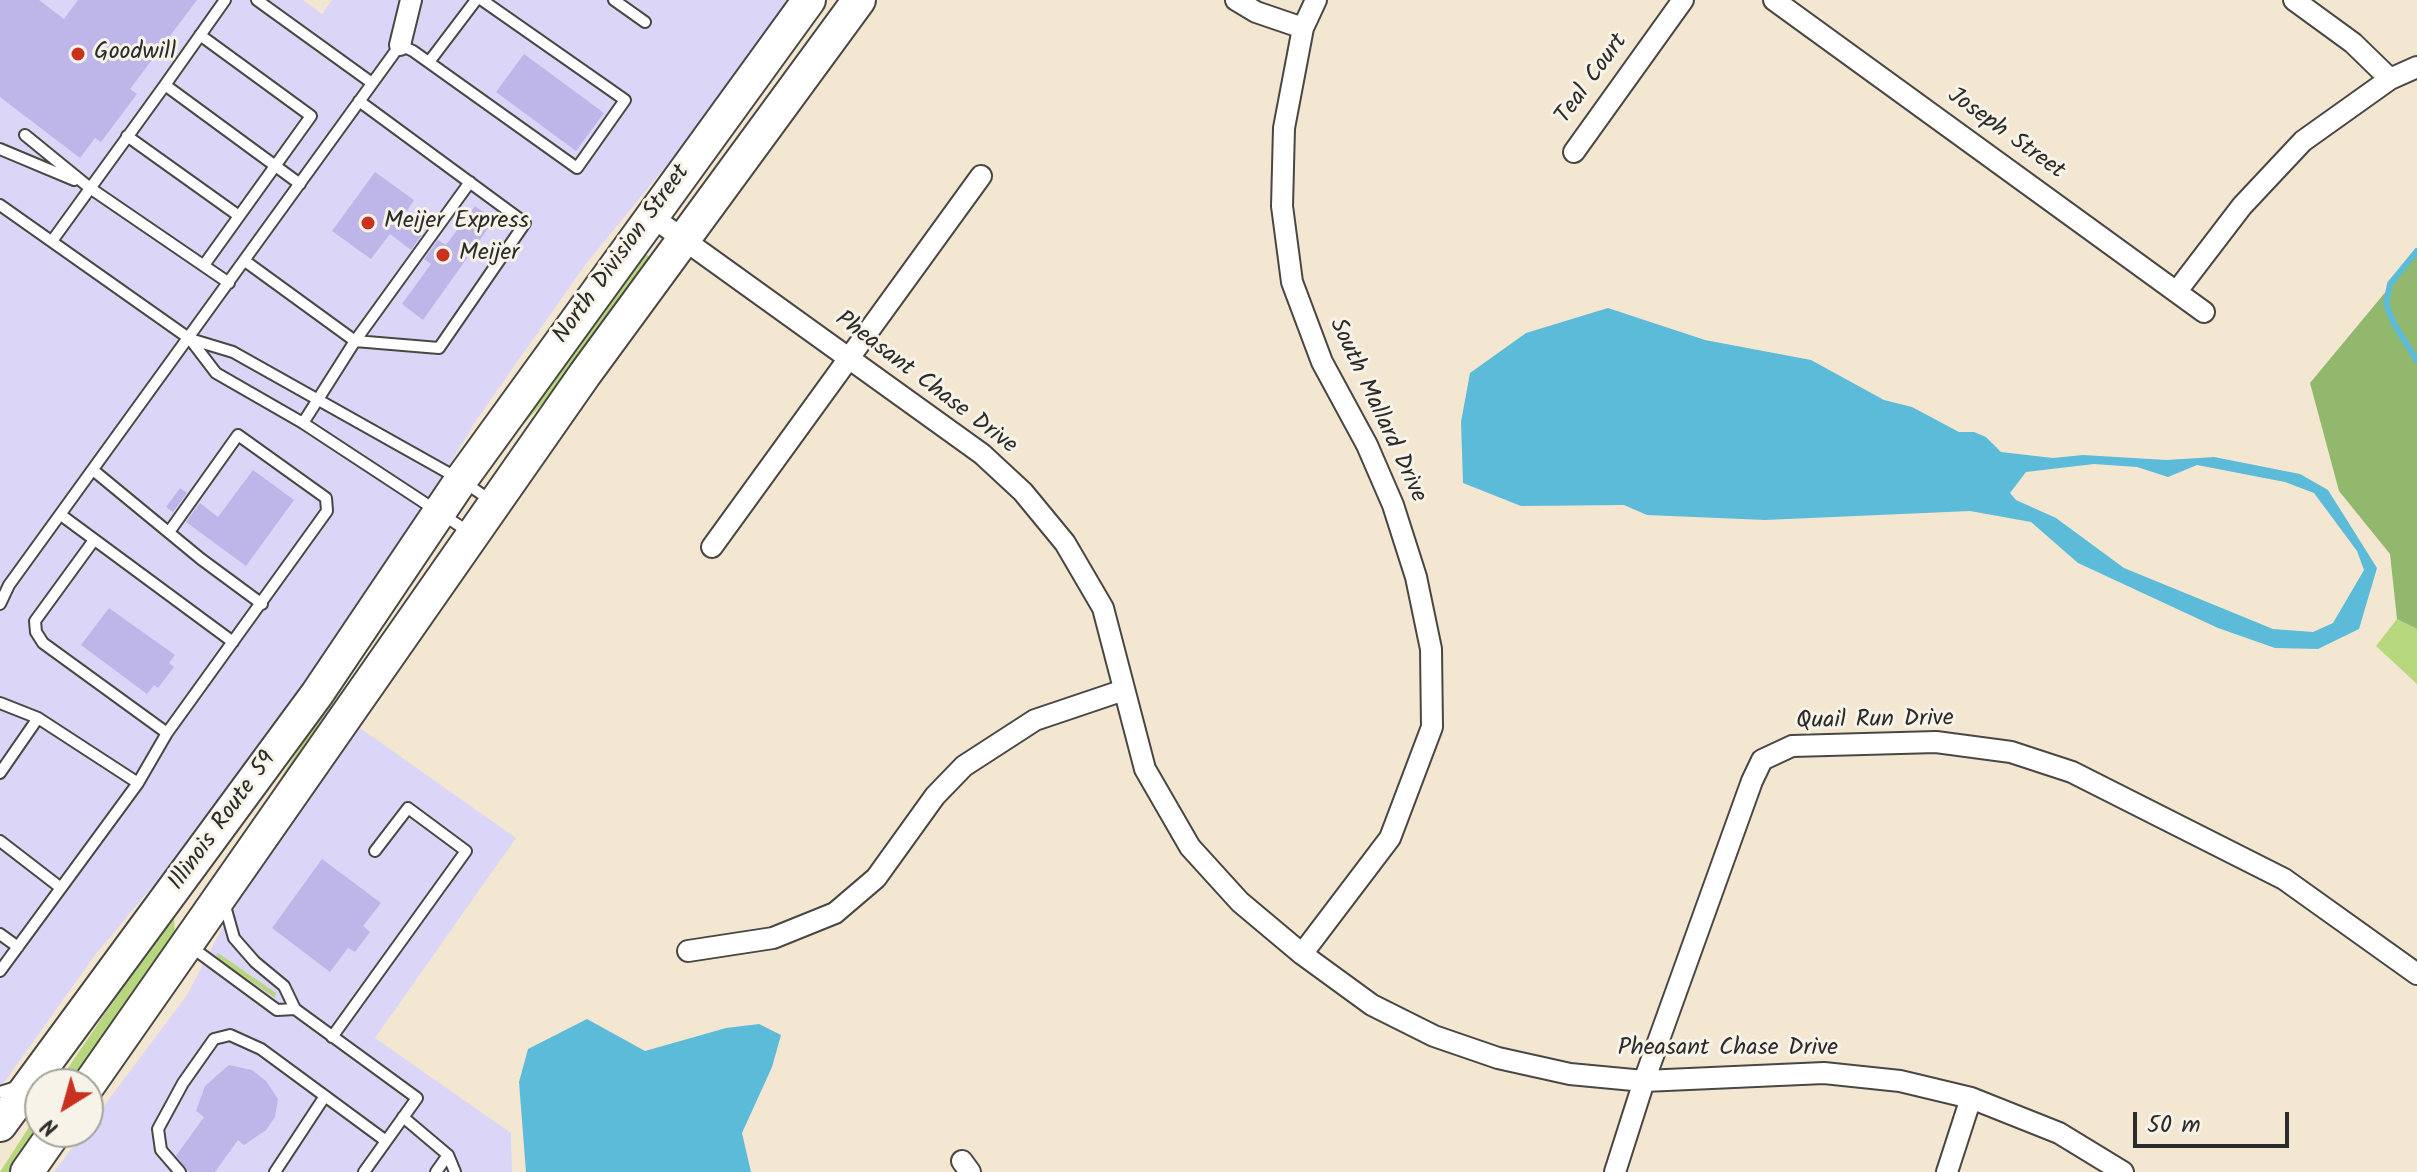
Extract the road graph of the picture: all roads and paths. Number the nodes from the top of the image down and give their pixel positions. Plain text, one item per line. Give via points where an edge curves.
1 (225, 0) edge
2 (257, 0) edge
3 (411, 0) edge
4 (476, 0) edge
5 (482, 0) edge
6 (614, 0) edge
7 (809, 0) edge
8 (859, 0) edge
9 (1236, 0) edge
10 (1316, 0) edge
11 (1683, 0) edge
12 (1774, 0) edge
13 (2294, 0) edge
14 (645, 22) dead end
15 (1303, 28) junction
16 (200, 35) junction
17 (400, 45) junction
18 (429, 62) junction
19 (2417, 67) edge
20 (2390, 79) junction
21 (372, 83) junction
22 (165, 85) junction
23 (359, 101) junction
24 (25, 135) dead end
25 (127, 136) junction
26 (0, 149) edge
27 (1574, 152) dead end
28 (275, 166) junction
29 (981, 176) dead end
30 (470, 182) junction
31 (300, 184) junction
32 (90, 188) junction
33 (0, 205) edge
34 (239, 216) junction
35 (651, 216) junction
36 (683, 239) junction
37 (52, 241) junction
38 (245, 261) junction
39 (204, 265) junction
40 (229, 283) junction
41 (2177, 291) junction
42 (2204, 312) dead end
43 (190, 339) junction
44 (355, 341) junction
45 (848, 358) junction
46 (319, 399) junction
47 (303, 423) junction
48 (93, 470) junction
49 (461, 480) junction
50 (495, 503) junction
51 (440, 513) junction
52 (61, 515) junction
53 (169, 532) junction
54 (473, 535) junction
55 (94, 540) junction
56 (712, 547) dead end
57 (0, 604) edge
58 (262, 604) junction
59 (233, 642) junction
60 (1124, 690) junction
61 (0, 703) edge
62 (38, 718) junction
63 (167, 733) junction
64 (0, 773) edge
65 (138, 783) junction
66 (0, 841) edge
67 (375, 851) dead end
68 (196, 862) junction
69 (61, 888) junction
70 (224, 894) junction
71 (0, 934) edge
72 (188, 945) junction
73 (18, 947) junction
74 (688, 951) dead end
75 (1302, 954) junction
76 (0, 971) edge
77 (2417, 974) edge
78 (295, 1009) junction
79 (332, 1037) junction
80 (42, 1068) edge
81 (101, 1068) edge
82 (1644, 1081) junction
83 (24, 1084) edge
84 (0, 1092) edge
85 (24, 1092) edge
86 (325, 1096) junction
87 (1971, 1098) junction
88 (403, 1117) junction
89 (0, 1125) edge
90 (386, 1141) junction
91 (44, 1148) edge
92 (448, 1155) junction
93 (27, 1172) edge
94 (180, 1172) edge
95 (275, 1172) edge
96 (364, 1172) edge
97 (436, 1172) edge
98 (455, 1172) edge
99 (1615, 1172) edge
100 (1947, 1172) edge
101 (2123, 1172) edge

1 - 16 lane
2 - 21 lane
3 - 17 street
4 - 18 lane
5 - 18 lane via 625,100 577,168
6 - 14 lane
7 - 35 main road, North Division Street
8 - 36 main road, North Division Street
9 - 15 street
10 - 15 street, South Mallard Drive
11 - 27 street, Teal Court
12 - 41 street, Joseph Street
13 - 20 street via 2353,43
15 - 75 street, South Mallard Drive via 1284,128 1282,206 1292,282 1322,362 1393,505 1416,577 1431,649 1432,727 1390,838
16 - 22 lane
16 - 28 lane via 311,116
17 - 18 lane
17 - 21 lane
19 - 20 street
20 - 41 street via 2303,141 2242,206
21 - 23 lane
22 - 25 lane
22 - 28 lane
23 - 30 lane
23 - 31 lane
24 - 32 lane
25 - 32 lane
25 - 34 lane
26 - 32 lane
28 - 31 lane
28 - 34 lane
29 - 45 street
30 - 44 lane
30 - 44 lane via 525,223 439,348
31 - 38 lane
32 - 37 lane
32 - 39 lane
33 - 37 lane
34 - 39 lane
35 - 36 street, Pheasant Chase Drive
35 - 49 main road, North Division Street
36 - 45 street, Pheasant Chase Drive
36 - 50 main road, North Division Street
37 - 43 lane
38 - 40 lane
38 - 44 lane
39 - 40 lane
40 - 43 lane
41 - 42 street, Joseph Street
43 - 46 lane via 233,352
43 - 47 lane via 216,373
43 - 48 lane
44 - 46 lane
45 - 56 street
45 - 60 street, Pheasant Chase Drive via 982,454 1023,492 1065,543 1103,608
46 - 47 lane
46 - 49 lane
47 - 51 lane
48 - 52 lane
48 - 53 lane
49 - 50 lane
49 - 51 main road, North Division Street
50 - 54 main road, Illinois Route 59
51 - 54 lane
51 - 68 main road, Illinois Route 59
52 - 55 lane
52 - 57 lane
53 - 58 lane
53 - 58 lane via 238,435 326,498 327,511
54 - 70 main road, Illinois Route 59
55 - 59 lane
55 - 63 lane via 35,621 36,632 43,643
58 - 59 lane
59 - 63 lane
60 - 74 street via 1035,720 964,766 935,796 876,878 835,913 773,938
60 - 75 street, Pheasant Chase Drive via 1145,769 1190,847 1240,902
61 - 62 lane
62 - 64 lane
62 - 65 lane
63 - 65 lane
65 - 69 lane
66 - 69 lane
67 - 79 lane via 408,808 466,851
68 - 72 main road
68 - 80 main road, Illinois Route 59
69 - 73 lane
70 - 72 main road, Illinois Route 59
70 - 78 lane via 234,938 284,986
71 - 73 lane
72 - 78 lane via 277,1010
72 - 81 main road, Illinois Route 59
73 - 76 lane
75 - 82 street, Pheasant Chase Drive via 1372,1005 1434,1036 1570,1074
77 - 82 street, Quail Run Drive via 2284,879 2072,772 2011,752 1936,742 1792,746 1762,760 1752,781
78 - 79 lane
79 - 88 lane via 417,1098
82 - 87 street, Pheasant Chase Drive via 1824,1073 1900,1081
82 - 99 street, Quail Run Drive
83 - 84 lane
85 - 89 main road, Illinois Route 59
86 - 90 lane
86 - 94 lane via 261,1049 230,1035 214,1039 158,1129 161,1150
86 - 95 lane
87 - 100 street
87 - 101 street, Pheasant Chase Drive via 2059,1133
88 - 90 lane
88 - 92 lane
90 - 96 lane
91 - 93 main road
92 - 97 lane
92 - 98 lane

